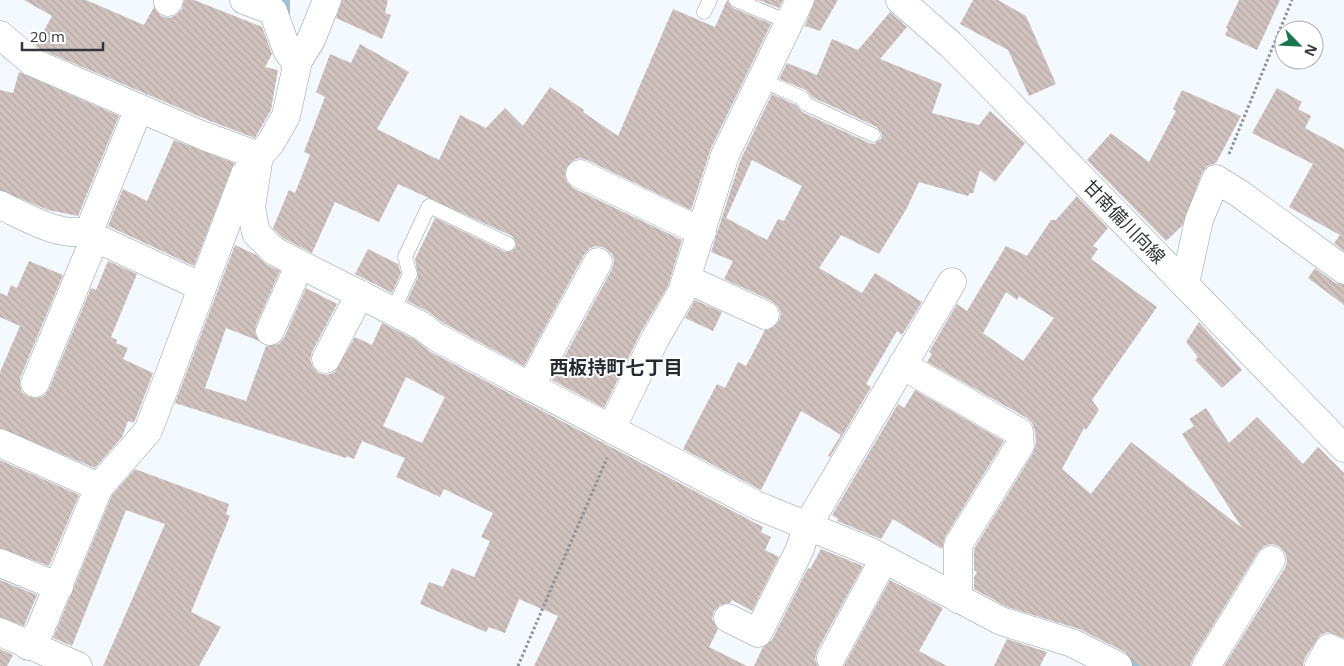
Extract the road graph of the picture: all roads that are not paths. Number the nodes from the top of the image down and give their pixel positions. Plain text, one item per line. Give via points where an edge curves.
1 (244, 0) edge
2 (327, 0) edge
3 (736, 0) edge
4 (900, 0) edge
5 (794, 11) edge
6 (0, 35) edge
7 (297, 64) junction
8 (761, 80) junction
9 (139, 108) junction
10 (873, 135) dead end
11 (256, 155) junction
12 (580, 174) dead end
13 (0, 205) edge
14 (702, 232) junction
15 (89, 233) junction
16 (508, 244) dead end
17 (598, 262) dead end
18 (300, 264) junction
19 (1344, 270) edge
20 (686, 279) junction
21 (952, 282) dead end
22 (1185, 284) junction
23 (202, 287) junction
24 (360, 294) junction
25 (393, 311) junction
26 (765, 315) dead end
27 (270, 331) dead end
28 (326, 359) dead end
29 (902, 365) junction
30 (35, 383) dead end
31 (530, 387) junction
32 (615, 431) junction
33 (0, 443) edge
34 (1344, 448) edge
35 (99, 487) junction
36 (807, 526) junction
37 (884, 559) junction
38 (1271, 560) dead end
39 (0, 564) edge
40 (59, 587) junction
41 (958, 599) junction
42 (728, 618) dead end
43 (0, 632) edge
44 (28, 646) junction
45 (1344, 655) edge
46 (831, 658) dead end
47 (78, 666) edge
48 (1118, 666) edge
49 (1206, 666) edge
50 (1319, 666) edge

1 - 7 street via 273,11 287,50
2 - 7 street
3 - 5 lane
4 - 22 street, 甘南備川向線 via 950,44
5 - 8 street
6 - 9 street via 32,62
7 - 11 street via 286,116 270,144
8 - 10 lane
8 - 14 street via 725,155
9 - 11 street
9 - 15 street
11 - 18 street via 251,207 256,233 274,251
11 - 23 street
12 - 14 street
13 - 15 street via 52,229
14 - 20 street
15 - 23 street
15 - 30 street via 92,245
16 - 25 lane via 429,206 405,258 410,274
17 - 31 street
18 - 24 street
18 - 27 street
19 - 22 street via 1216,179 1199,220
20 - 26 street
20 - 32 street via 616,419
21 - 29 street
22 - 34 street, 甘南備川向線
23 - 35 street via 148,431
24 - 25 street
24 - 28 street
25 - 31 street
29 - 36 street
29 - 41 street via 1019,432 1020,445 958,545
31 - 32 street
32 - 36 street via 756,505
33 - 35 street
35 - 40 street
36 - 37 street
36 - 42 street via 800,550 758,633
37 - 41 street
37 - 46 street
38 - 49 street
39 - 40 street
40 - 44 street via 39,632
41 - 48 street via 1001,621 1072,643
43 - 44 street
44 - 47 street
45 - 50 street via 1329,648

